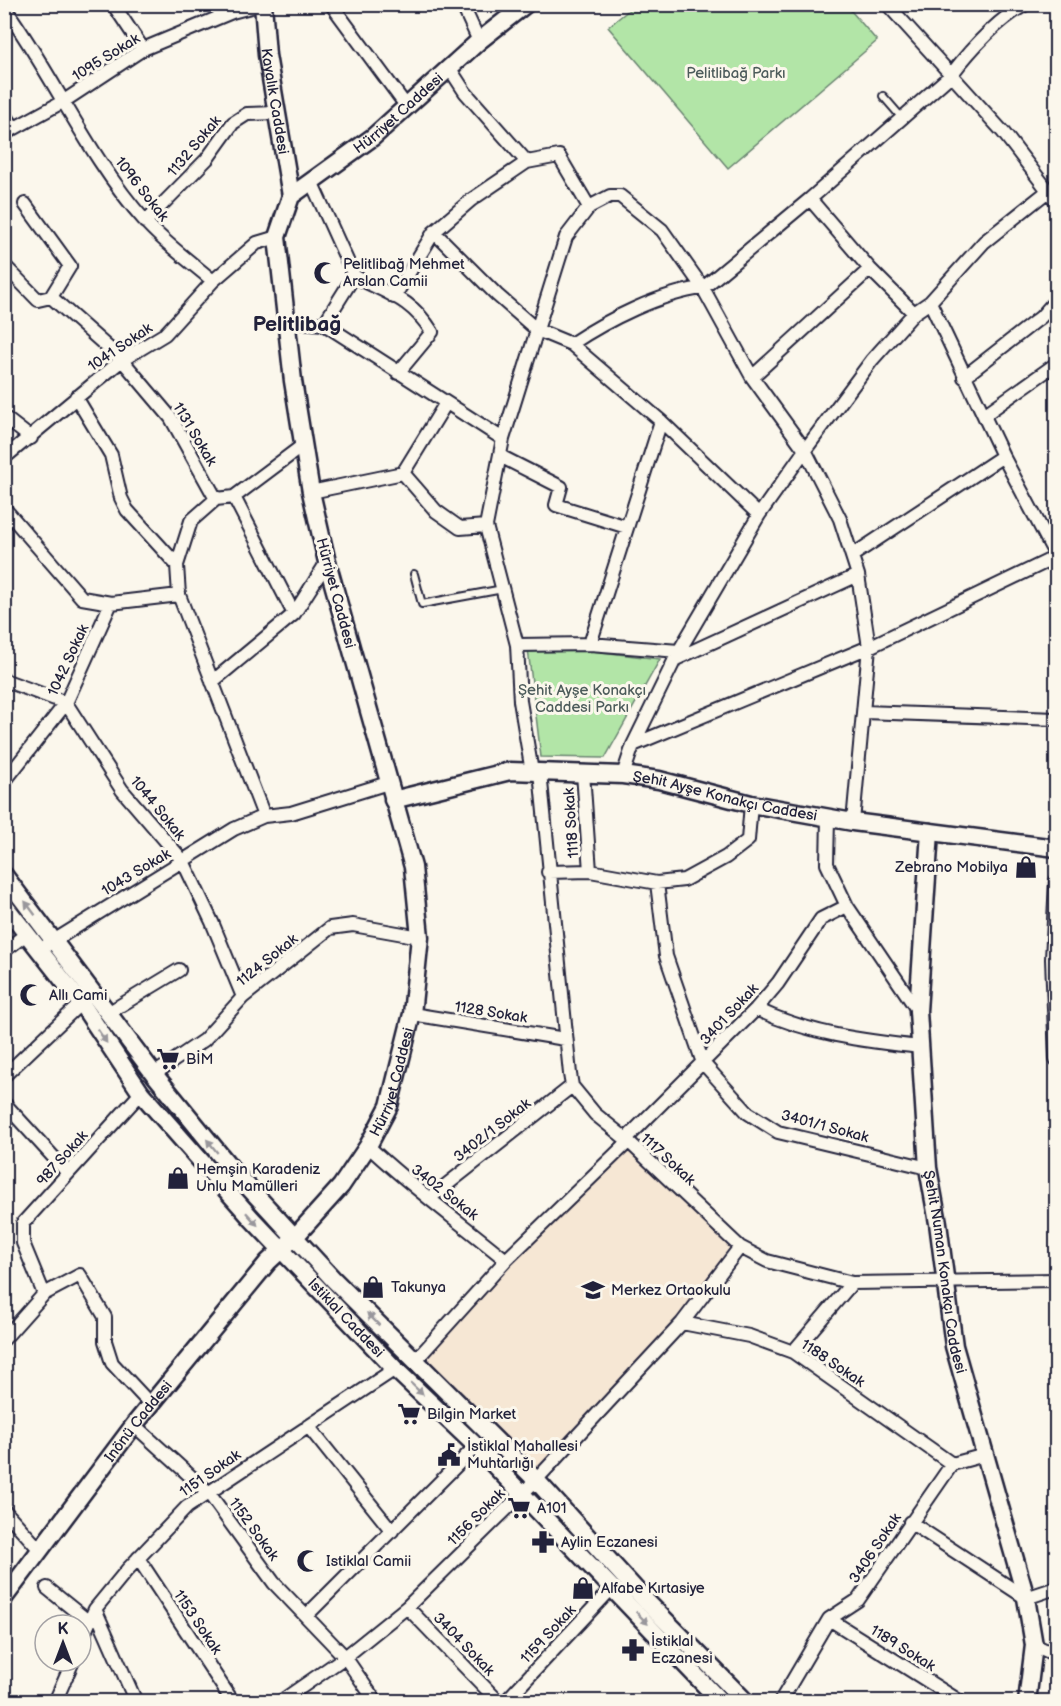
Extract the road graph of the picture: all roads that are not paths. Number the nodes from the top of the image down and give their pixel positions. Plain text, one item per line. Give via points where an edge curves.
1 (113, 4) edge
2 (262, 4) edge
3 (330, 4) edge
4 (462, 4) edge
5 (525, 4) edge
6 (887, 4) edge
7 (1026, 4) edge
8 (4, 7) edge
9 (229, 8) edge
10 (479, 41) junction
11 (143, 49) junction
12 (450, 69) junction
13 (951, 75) junction
14 (883, 96) dead end
15 (64, 101) junction
16 (407, 107) junction
17 (4, 113) edge
18 (276, 113) junction
19 (902, 118) junction
20 (9, 131) edge
21 (528, 162) junction
22 (311, 181) junction
23 (291, 196) junction
24 (1052, 196) edge
25 (810, 200) junction
26 (25, 204) dead end
27 (589, 207) junction
28 (145, 222) junction
29 (434, 232) junction
30 (277, 237) junction
31 (4, 265) edge
32 (870, 269) junction
33 (354, 276) junction
34 (213, 282) junction
35 (704, 288) junction
36 (51, 297) junction
37 (394, 297) junction
38 (1056, 300) edge
39 (930, 302) junction
40 (914, 313) junction
41 (285, 321) junction
42 (324, 324) junction
43 (537, 330) junction
44 (571, 344) junction
45 (122, 360) junction
46 (1056, 364) edge
47 (398, 373) junction
48 (752, 377) junction
49 (964, 377) junction
50 (76, 397) junction
51 (446, 403) junction
52 (984, 416) junction
53 (4, 417) edge
54 (660, 421) junction
55 (31, 438) junction
56 (503, 439) junction
57 (302, 446) junction
58 (805, 450) junction
59 (500, 456) junction
60 (1003, 456) junction
61 (4, 458) edge
62 (403, 473) junction
63 (311, 492) junction
64 (234, 497) junction
65 (216, 499) junction
66 (4, 508) edge
67 (759, 515) junction
68 (486, 526) junction
69 (627, 527) junction
70 (853, 555) junction
71 (1056, 556) edge
72 (327, 562) junction
73 (177, 565) junction
74 (414, 574) dead end
75 (858, 574) junction
76 (503, 589) junction
77 (179, 595) junction
78 (111, 603) junction
79 (294, 614) junction
80 (590, 644) junction
81 (518, 645) junction
82 (869, 647) junction
83 (678, 655) junction
84 (4, 680) edge
85 (212, 682) junction
86 (66, 703) junction
87 (864, 712) junction
88 (1056, 719) edge
89 (633, 745) junction
90 (536, 772) junction
91 (583, 773) junction
92 (623, 775) junction
93 (4, 782) edge
94 (388, 783) junction
95 (393, 800) junction
96 (751, 804) junction
97 (264, 816) junction
98 (828, 818) junction
99 (853, 822) junction
100 (930, 832) junction
101 (1056, 848) edge
102 (183, 861) junction
103 (590, 871) junction
104 (548, 872) junction
105 (4, 875) edge
106 (1056, 881) edge
107 (657, 884) junction
108 (4, 905) edge
109 (847, 906) junction
110 (25, 935) junction
111 (420, 937) junction
112 (54, 939) junction
113 (4, 951) edge
114 (39, 952) junction
115 (179, 970) dead end
116 (243, 998) junction
117 (81, 1003) junction
118 (756, 1009) junction
119 (918, 1011) junction
120 (108, 1013) junction
121 (412, 1014) junction
122 (565, 1039) junction
123 (921, 1047) junction
124 (1056, 1059) edge
125 (703, 1063) junction
126 (154, 1074) junction
127 (4, 1076) edge
128 (572, 1086) junction
129 (141, 1093) junction
130 (4, 1103) edge
131 (627, 1140) junction
132 (368, 1146) junction
133 (928, 1168) junction
134 (68, 1173) junction
135 (431, 1197) junction
136 (295, 1237) junction
137 (740, 1247) junction
138 (280, 1249) junction
139 (506, 1260) junction
140 (1056, 1281) edge
141 (852, 1283) junction
142 (946, 1283) junction
143 (44, 1294) junction
144 (682, 1323) junction
145 (4, 1339) edge
146 (793, 1352) junction
147 (415, 1360) junction
148 (395, 1369) junction
149 (151, 1405) junction
150 (134, 1425) junction
151 (308, 1426) junction
152 (476, 1446) junction
153 (985, 1455) junction
154 (952, 1464) junction
155 (536, 1480) junction
156 (208, 1492) junction
157 (520, 1495) junction
158 (4, 1510) edge
159 (910, 1522) junction
160 (392, 1531) junction
161 (40, 1550) junction
162 (138, 1558) junction
163 (47, 1588) dead end
164 (612, 1588) junction
165 (1056, 1588) edge
166 (4, 1598) edge
167 (1026, 1598) junction
168 (407, 1607) junction
169 (95, 1609) junction
170 (78, 1613) edge
171 (93, 1613) edge
172 (306, 1616) junction
173 (829, 1619) junction
174 (1034, 1645) junction
175 (1056, 1655) edge
176 (345, 1657) junction
177 (68, 1673) edge
178 (56, 1701) edge
179 (136, 1701) edge
180 (233, 1701) edge
181 (280, 1701) edge
182 (376, 1701) edge
183 (499, 1701) edge
184 (505, 1701) edge
185 (721, 1701) edge
186 (746, 1701) edge
187 (780, 1701) edge
188 (961, 1701) edge
189 (1027, 1701) edge

1 - 11 street
2 - 9 street, 1095 Sokak
2 - 18 street, Kayalık Caddesi
3 - 16 street
4 - 10 street
5 - 10 street, Hürriyet Caddesi
6 - 13 street
7 - 13 street via 968,54
8 - 15 street, 1096 Sokak via 44,63
9 - 11 street, 1095 Sokak
10 - 12 street, Hürriyet Caddesi
11 - 15 street, 1095 Sokak
12 - 16 street, Hürriyet Caddesi
12 - 21 street via 465,92
13 - 19 street
13 - 24 street
14 - 19 lane
15 - 20 street, 1095 Sokak
15 - 28 street, 1096 Sokak
16 - 22 street, Hürriyet Caddesi via 373,137
17 - 20 street
18 - 23 street, Kayalık Caddesi
18 - 28 street, 1132 Sokak via 247,114 233,123 207,159
19 - 25 street
21 - 27 street via 559,156
21 - 29 street via 471,200
22 - 23 street, Hürriyet Caddesi
22 - 33 street
23 - 30 street, Hürriyet Caddesi
24 - 39 street via 984,242
25 - 32 street
25 - 35 street
26 - 36 street via 70,266
27 - 35 street via 610,196 620,196 662,230
27 - 43 street via 566,237
28 - 34 street, 1096 Sokak
29 - 37 street
29 - 43 street
30 - 34 street, 1041 Sokak via 257,243
30 - 41 street, Hürriyet Caddesi
31 - 36 street via 38,300
32 - 40 street
32 - 48 street
33 - 37 street
33 - 42 street
34 - 45 street, 1041 Sokak via 165,334
35 - 44 street via 682,290 593,329
35 - 48 street
36 - 45 street, 1131 Sokak
37 - 47 street via 407,302 432,332
38 - 49 street
39 - 40 street
39 - 49 street
40 - 58 street via 872,360
41 - 42 street
41 - 57 street, Hürriyet Caddesi
42 - 47 street
43 - 44 street
43 - 56 street
44 - 54 street
45 - 50 street, 1041 Sokak
45 - 65 street, 1131 Sokak via 171,418
46 - 52 street
47 - 51 street
48 - 58 street
49 - 52 street
50 - 55 street, 1041 Sokak
50 - 73 street via 111,455 127,510
51 - 56 street
51 - 62 street
52 - 60 street
53 - 55 street
54 - 67 street
54 - 69 street
55 - 61 street, 1041 Sokak
56 - 59 street
57 - 63 street, Hürriyet Caddesi
57 - 64 street
58 - 67 street
58 - 70 street via 840,519
59 - 68 street
59 - 69 street via 561,487 556,505
60 - 70 street
60 - 71 street
62 - 63 street
62 - 68 street via 436,511 460,528
63 - 72 street, Hürriyet Caddesi
64 - 65 street
64 - 79 street
65 - 73 street via 191,521
66 - 78 street via 82,598
67 - 83 street
68 - 76 street
69 - 80 street
70 - 75 street
71 - 82 street
72 - 79 street
72 - 94 street, Hürriyet Caddesi
73 - 77 street
74 - 76 lane via 422,604
75 - 82 street
75 - 83 street
76 - 81 street
77 - 78 street
77 - 85 street
78 - 86 street, 1042 Sokak
79 - 85 street
80 - 81 street
80 - 83 street
81 - 90 street via 520,701
82 - 87 street
82 - 89 street
83 - 89 street
84 - 86 street
85 - 97 street
86 - 93 street, 1042 Sokak
86 - 102 street, 1044 Sokak via 122,790
87 - 88 street
87 - 99 street
89 - 92 street
90 - 91 street, Şehit Ayşe Konakçı Caddesi
90 - 95 street, Şehit Ayşe Konakçı Caddesi via 510,771
90 - 104 street
91 - 92 street, Şehit Ayşe Konakçı Caddesi
91 - 103 street, 1118 Sokak
92 - 96 street, Şehit Ayşe Konakçı Caddesi via 659,780
94 - 95 street, Hürriyet Caddesi
94 - 97 street, 1043 Sokak via 291,813
95 - 111 street, Hürriyet Caddesi via 413,867
96 - 98 street, Şehit Ayşe Konakçı Caddesi
96 - 107 street, 1118 Sokak via 750,833 741,847 684,880
97 - 102 street, 1043 Sokak via 234,829
98 - 99 street, Şehit Ayşe Konakçı Caddesi
98 - 109 street via 827,864
99 - 100 street, Şehit Ayşe Konakçı Caddesi
100 - 101 street, Şehit Ayşe Konakçı Caddesi
100 - 119 street, Şehit Numan Konakçı Caddesi
102 - 112 street, 1043 Sokak
102 - 116 street, 1044 Sokak
103 - 104 street, 1118 Sokak
103 - 107 street, 1118 Sokak
104 - 122 street
112 -> 105 street, İstiklal Caddesi
106 - 124 street via 1052,959
107 - 125 street via 666,956
108 - 110 street, İstiklal Caddesi
109 - 118 street, 3401 Sokak via 821,919
109 - 119 street
110 - 113 street
110 - 114 street, İstiklal Caddesi
111 - 116 street, 1124 Sokak via 353,925 330,928
111 - 121 street, Hürriyet Caddesi
112 - 114 street, 1043 Sokak
112 - 120 street, İstiklal Caddesi
114 - 117 street, İstiklal Caddesi
115 - 120 street
116 - 126 street, 1124 Sokak via 204,1040
117 - 127 street
117 -> 129 street, İstiklal Caddesi
118 - 123 street via 788,1024 854,1040
118 - 125 street, 3401 Sokak
119 - 123 street, Şehit Numan Konakçı Caddesi
120 - 126 street, İstiklal Caddesi
121 - 122 street, 1128 Sokak
121 - 132 street, Hürriyet Caddesi via 389,1106
122 - 128 street
123 - 133 street, Şehit Numan Konakçı Caddesi
125 - 131 street, 3401 Sokak
125 - 133 street, 3401/1 Sokak via 748,1113 778,1132
136 -> 126 street, İstiklal Caddesi via 230,1167
128 - 131 street, 1117 Sokak via 595,1114
128 - 135 street, 3402/1 Sokak
129 - 134 street, 987 Sokak
129 -> 138 street, İstiklal Caddesi
130 - 134 street
131 - 137 street, 1117 Sokak
131 - 139 street, 3401 Sokak
132 - 135 street, 3402 Sokak via 404,1180
132 - 136 street, Hürriyet Caddesi via 341,1186
133 - 142 street, Şehit Numan Konakçı Caddesi
134 - 143 street, 987 Sokak via 22,1223 23,1243
135 - 139 street, 3402 Sokak
136 - 138 street, Hürriyet Caddesi
147 -> 136 street, İstiklal Caddesi
137 - 141 street, 1117 Sokak via 767,1261
137 - 144 street, 1156 Sokak
138 - 148 street, İstiklal Caddesi
138 - 149 street, Inönü Caddesi
139 - 147 street, 3401 Sokak
140 - 142 street, 1117 Sokak
141 - 142 street, 1117 Sokak
141 - 146 street
142 - 153 street, Şehit Numan Konakçı Caddesi via 954,1346
143 - 145 street
143 - 149 street via 80,1275 105,1317 105,1341 112,1363
144 - 146 street, 1188 Sokak via 749,1336
144 - 155 street, 1156 Sokak
146 - 154 street, 1188 Sokak
147 - 155 street, İstiklal Caddesi
148 - 151 street, 1151 Sokak
148 -> 152 street, İstiklal Caddesi
149 - 150 street, Inönü Caddesi
150 - 156 street, 1152 Sokak
150 - 161 street, Inönü Caddesi
151 - 156 street, 1151 Sokak
151 - 160 street
152 - 157 street, İstiklal Caddesi
152 - 160 street
153 - 154 street
153 - 167 street, Şehit Numan Konakçı Caddesi
154 - 159 street, 3406 Sokak
155 - 157 street, 1156 Sokak
155 - 186 street, İstiklal Caddesi via 646,1601
156 - 162 street, 1151 Sokak via 187,1507
156 - 172 street, 1152 Sokak via 274,1582
157 - 164 street, İstiklal Caddesi
157 - 168 street, 1156 Sokak
158 - 161 street
159 - 167 street
159 - 173 street, 3406 Sokak via 858,1600
160 - 172 street
161 - 166 street, Inönü Caddesi
162 - 169 street, 1151 Sokak
162 - 180 street, 1153 Sokak
163 - 170 street
164 - 184 street, 1159 Sokak
164 -> 185 street, İstiklal Caddesi
165 - 167 street
167 - 174 street, Şehit Numan Konakçı Caddesi
168 - 176 street, 1156 Sokak
168 - 183 street, 3404 Sokak
169 - 171 street, 1151 Sokak
169 - 179 street
172 - 176 street, 1152 Sokak
173 - 187 street, 3406 Sokak
173 - 188 street, 1189 Sokak
174 - 175 street
174 - 189 street, Şehit Numan Konakçı Caddesi
176 - 181 street, 1156 Sokak
176 - 182 street, 1152 Sokak
177 - 178 street

